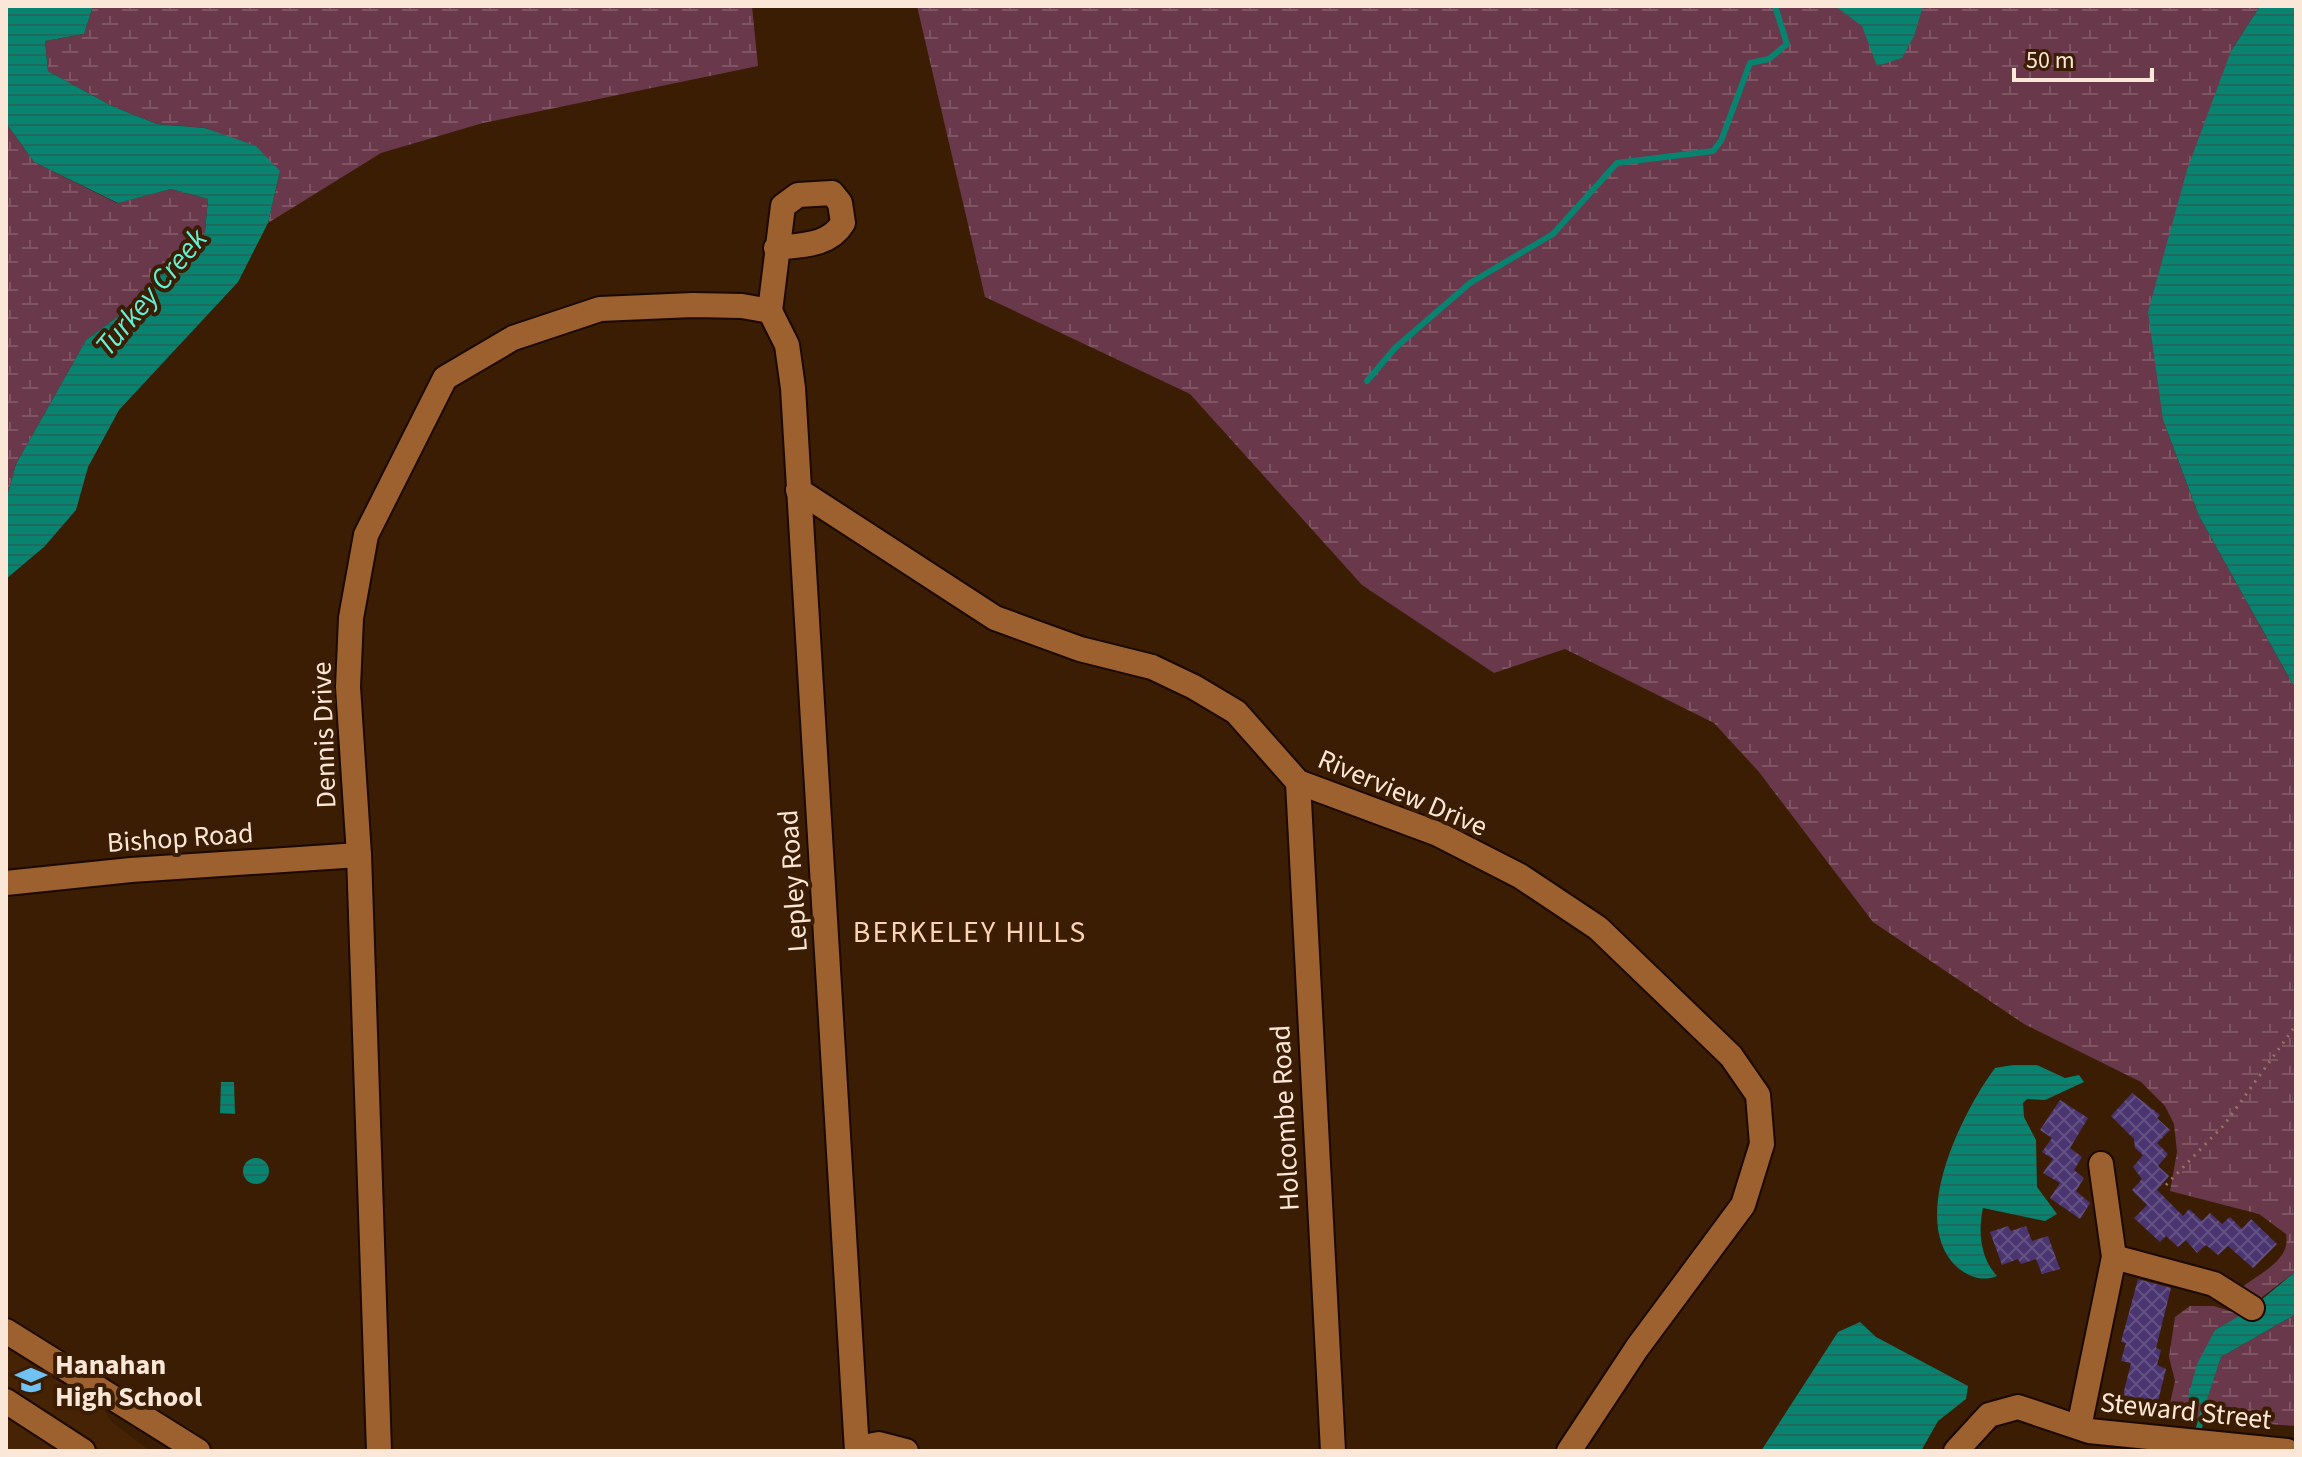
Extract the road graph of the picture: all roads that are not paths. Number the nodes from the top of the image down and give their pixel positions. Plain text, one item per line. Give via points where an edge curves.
1 (776, 248) dead end
2 (770, 311) junction
3 (798, 490) junction
4 (1298, 782) junction
5 (359, 855) junction
6 (6, 883) edge
7 (2101, 1164) dead end
8 (2114, 1257) junction
9 (2252, 1308) dead end
10 (6, 1331) edge
11 (6, 1401) edge
12 (2079, 1427) junction
13 (857, 1449) edge
14 (83, 1451) edge
15 (198, 1451) edge
16 (379, 1451) edge
17 (906, 1451) edge
18 (1333, 1451) edge
19 (1569, 1451) edge
20 (1956, 1451) edge
21 (2287, 1451) edge

1 - 2 street
2 - 3 street, Lepley Road via 787,345
2 - 5 street, Dennis Drive via 693,305 600,309 513,338 445,378 366,535 348,687
3 - 4 street, Riverview Drive via 995,618 1080,649 1152,667 1194,687 1236,712
3 - 13 street, Lepley Road
4 - 18 street, Holcombe Road
4 - 19 street, Riverview Drive via 1438,834 1520,876 1598,928 1731,1056 1758,1095 1762,1144 1743,1205
5 - 6 street, Bishop Road
5 - 16 street, Dennis Drive
7 - 8 street
8 - 9 street via 2214,1284
8 - 12 street
10 - 15 street
11 - 14 street
12 - 20 street, Steward Street via 2018,1407 1989,1415
12 - 21 street, Steward Street
13 - 17 street via 879,1444

